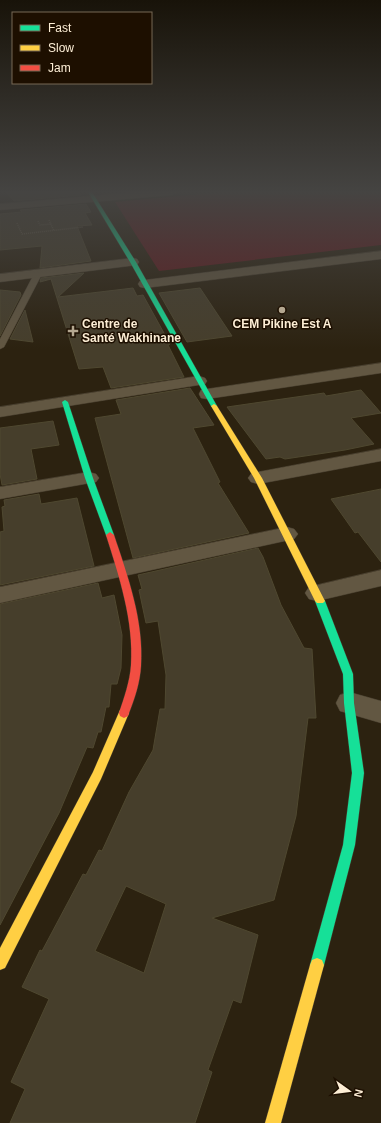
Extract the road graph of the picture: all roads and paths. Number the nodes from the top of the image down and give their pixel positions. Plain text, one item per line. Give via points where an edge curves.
1 (122, 244) edge
2 (381, 255) edge
3 (132, 262) junction
4 (38, 274) junction
5 (0, 278) edge
6 (145, 284) junction
7 (0, 347) edge
8 (381, 368) edge
9 (203, 388) junction
10 (65, 402) junction
11 (0, 412) edge
12 (381, 455) edge
13 (89, 478) junction
14 (258, 478) junction
15 (0, 493) edge
16 (287, 534) junction
17 (122, 570) junction
18 (381, 578) edge
19 (317, 593) junction
20 (0, 595) edge
21 (349, 702) junction
22 (381, 712) edge
23 (0, 963) edge
24 (273, 1123) edge

1 - 3 street
2 - 6 street
3 - 4 street
3 - 6 street
4 - 5 street
4 - 7 lane
6 - 9 street
8 - 9 street
9 - 10 street
9 - 14 street
10 - 11 street
10 - 13 street
12 - 14 street
13 - 15 street
13 - 17 street
14 - 16 street
16 - 17 street
16 - 19 street
17 - 20 street
17 - 23 street via 136,638 136,666 125,712 97,775
18 - 19 street
19 - 21 street via 348,674
21 - 22 street
21 - 24 street via 358,773 349,845

